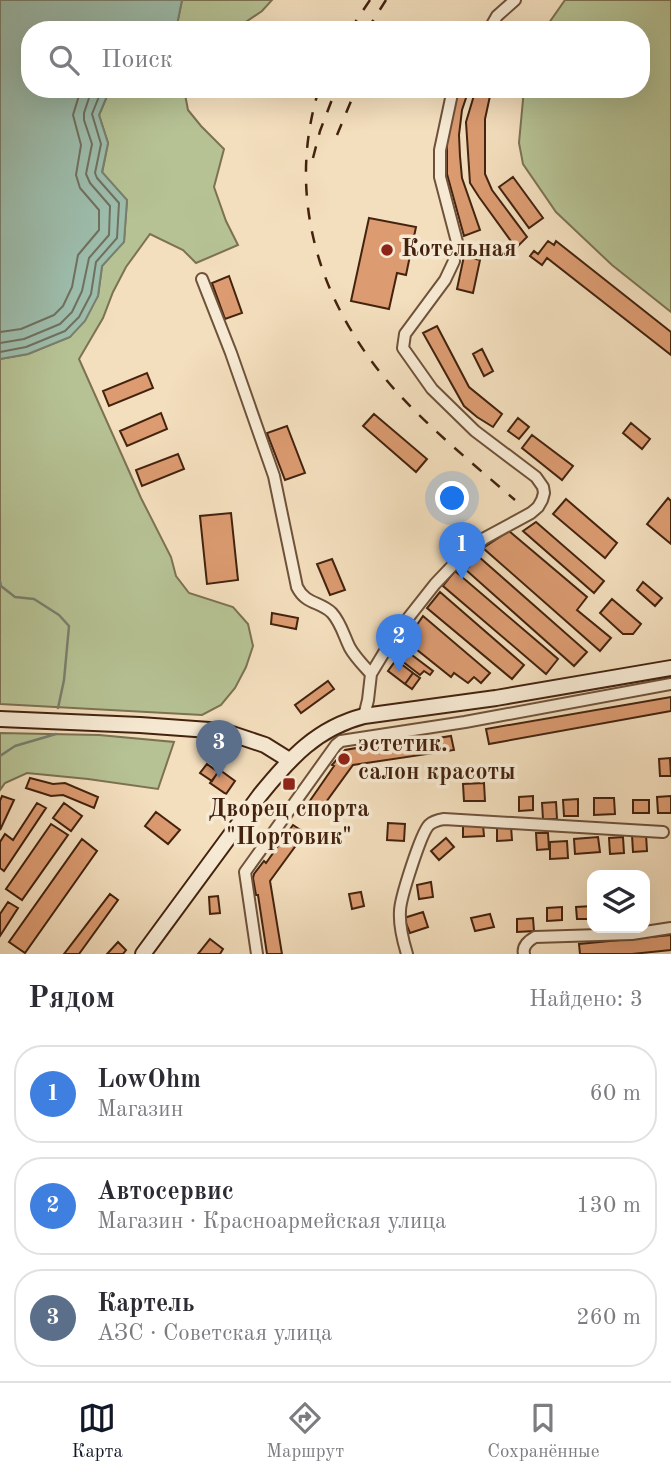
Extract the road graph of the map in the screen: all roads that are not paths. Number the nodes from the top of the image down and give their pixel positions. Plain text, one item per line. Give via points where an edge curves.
1 (515, 0) edge
2 (495, 21) edge
3 (451, 98) edge
4 (457, 242) dead end
5 (454, 261) dead end
6 (202, 279) dead end
7 (671, 668) edge
8 (371, 674) junction
9 (671, 684) edge
10 (463, 702) junction
11 (364, 716) junction
12 (0, 719) edge
13 (466, 722) junction
14 (289, 760) junction
15 (663, 832) dead end
16 (671, 928) edge
17 (143, 954) edge
18 (257, 954) edge
19 (407, 954) edge
20 (524, 954) edge

1 - 2 street
3 - 4 street via 440,150 440,177
5 - 8 street via 405,334 403,348 432,389 475,431 536,477 544,493 531,513 485,538 454,564 401,628
6 - 8 street via 274,476 297,587 308,601 330,611 351,650
7 - 10 main road
8 - 11 street
9 - 13 street
10 - 11 main road
10 - 13 street
11 - 14 main road via 334,727
12 - 14 main road via 223,732 265,745
13 - 18 street via 336,745 245,872
14 - 17 main road
15 - 19 street via 437,820 423,834 401,898 399,915
16 - 20 street via 535,937 526,942

